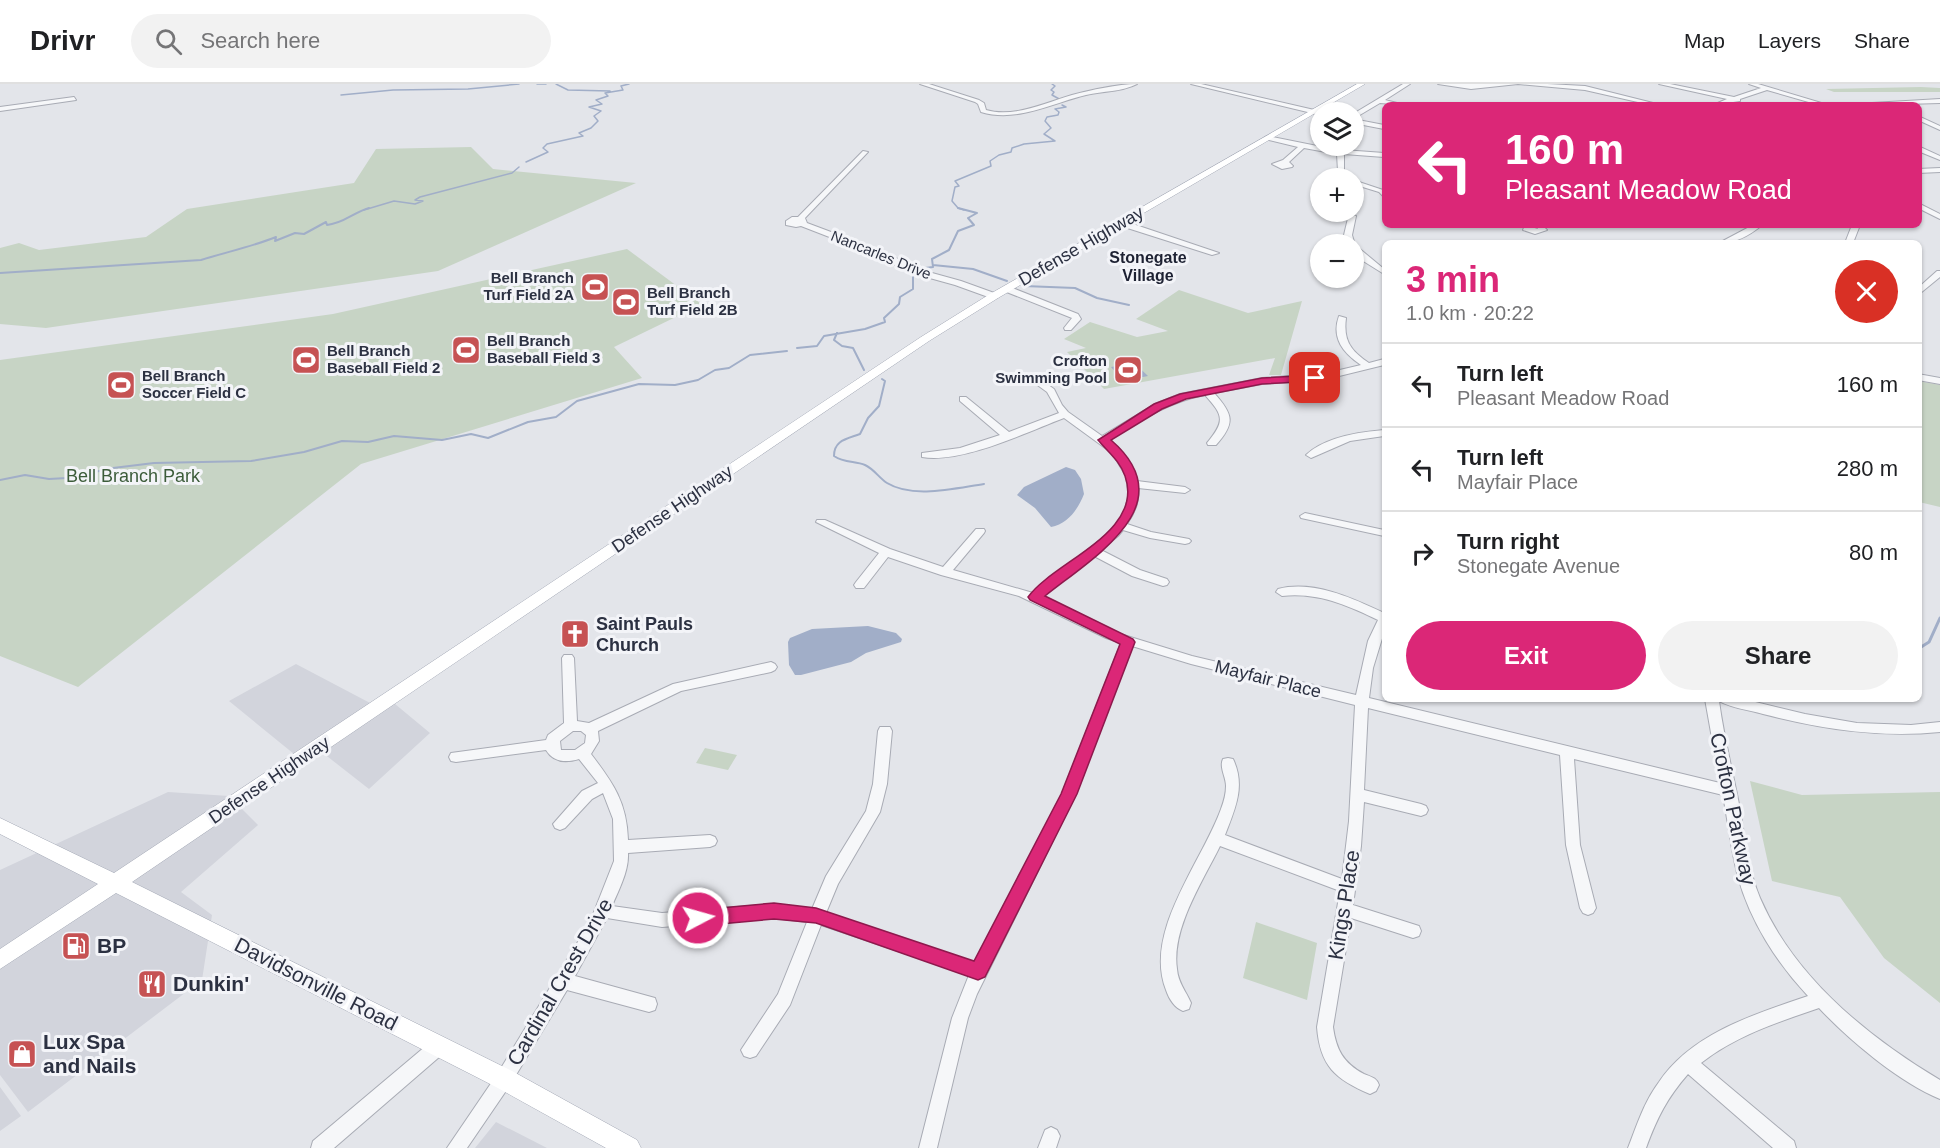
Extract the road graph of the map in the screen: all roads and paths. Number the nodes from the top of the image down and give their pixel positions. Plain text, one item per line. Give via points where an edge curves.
1 (923, 84) edge
2 (1134, 84) edge
3 (1194, 84) edge
4 (1362, 84) edge
5 (1407, 84) edge
6 (1441, 84) edge
7 (1515, 84) edge
8 (1520, 84) edge
9 (1662, 84) edge
10 (1752, 84) edge
11 (1769, 88) junction
12 (74, 99) dead end
13 (1738, 100) junction
14 (1940, 100) edge
15 (1380, 101) junction
16 (1333, 102) edge
17 (1386, 102) edge
18 (1645, 102) edge
19 (1729, 102) edge
20 (1815, 102) edge
21 (1913, 102) edge
22 (0, 110) edge
23 (1310, 110) edge
24 (1364, 112) edge
25 (1310, 116) edge
26 (1922, 120) edge
27 (1364, 122) edge
28 (1382, 126) edge
29 (1940, 128) edge
30 (1267, 138) junction
31 (1302, 147) junction
32 (1310, 147) edge
33 (1922, 150) edge
34 (865, 152) dead end
35 (1364, 152) edge
36 (1382, 155) edge
37 (1940, 159) edge
38 (1285, 162) dead end
39 (1940, 170) edge
40 (1922, 171) edge
41 (1364, 186) edge
42 (1382, 192) edge
43 (1936, 211) edge
44 (1940, 217) edge
45 (1121, 223) junction
46 (1753, 228) edge
47 (1731, 240) edge
48 (1215, 253) dead end
49 (1364, 254) edge
50 (1380, 265) edge
51 (1940, 273) edge
52 (1007, 289) junction
53 (1922, 289) edge
54 (994, 296) junction
55 (1342, 318) dead end
56 (1068, 328) dead end
57 (1382, 362) edge
58 (1368, 366) junction
59 (1922, 378) edge
60 (1940, 381) edge
61 (1041, 384) dead end
62 (1208, 391) junction
63 (963, 399) dead end
64 (1065, 414) junction
65 (1382, 433) edge
66 (1006, 435) junction
67 (1103, 440) junction
68 (1212, 443) dead end
69 (926, 455) dead end
70 (1311, 455) dead end
71 (1134, 484) junction
72 (1185, 490) dead end
73 (1305, 516) dead end
74 (821, 522) dead end
75 (1121, 526) junction
76 (980, 531) dead end
77 (1382, 533) edge
78 (1185, 541) dead end
79 (1094, 551) junction
80 (886, 552) junction
81 (945, 572) junction
82 (1163, 582) dead end
83 (860, 585) dead end
84 (1282, 592) dead end
85 (1035, 597) junction
86 (1382, 618) edge
87 (1382, 624) edge
88 (1128, 642) junction
89 (568, 658) dead end
90 (771, 667) dead end
91 (1363, 702) junction
92 (1713, 702) edge
93 (1736, 702) edge
94 (571, 726) junction
95 (1940, 727) edge
96 (590, 729) junction
97 (885, 731) dead end
98 (552, 744) junction
99 (1567, 752) junction
100 (582, 753) junction
101 (456, 757) dead end
102 (1228, 764) dead end
103 (607, 785) junction
104 (1729, 791) junction
105 (1356, 794) junction
106 (1421, 810) dead end
107 (560, 824) dead end
108 (0, 825) edge
109 (1218, 839) junction
110 (710, 841) dead end
111 (621, 847) junction
112 (116, 882) junction
113 (1347, 887) junction
114 (1588, 908) dead end
115 (1344, 909) junction
116 (603, 911) junction
117 (816, 916) junction
118 (1413, 931) dead end
119 (0, 960) edge
120 (978, 971) junction
121 (562, 981) junction
122 (1821, 999) junction
123 (1184, 1003) dead end
124 (649, 1004) dead end
125 (439, 1046) junction
126 (750, 1050) dead end
127 (1688, 1063) junction
128 (504, 1079) junction
129 (1370, 1084) dead end
130 (1940, 1090) edge
131 (320, 1148) edge
132 (456, 1148) edge
133 (629, 1148) edge
134 (927, 1148) edge
135 (1637, 1148) edge
136 (1787, 1148) edge

1 - 2 street via 977,101 984,112 993,114 1046,106
3 - 23 street
4 - 16 main road, Defense Highway
5 - 15 street
6 - 7 street
8 - 18 street via 1585,88
9 - 13 street
10 - 11 street
11 - 13 street
11 - 20 street
12 - 22 street
13 - 19 street
14 - 21 street
15 - 17 street
15 - 24 street
25 - 30 main road, Defense Highway
26 - 29 street
27 - 28 street
30 - 31 street
30 - 45 main road, Defense Highway
31 - 32 street
31 - 38 street
33 - 37 street
34 - 54 street, Nancarles Drive via 801,222 915,271
35 - 36 street
39 - 40 street
41 - 42 street
43 - 44 street
45 - 48 street
45 - 52 main road, Defense Highway
46 - 47 street
49 - 50 street
51 - 53 street
52 - 54 main road, Defense Highway
52 - 56 street via 1075,316 1077,319
54 - 112 main road, Defense Highway
55 - 58 street via 1339,332 1343,345
57 - 58 street
58 - 62 street via 1315,378 1262,381
59 - 60 street
61 - 64 street via 1051,391
62 - 67 street via 1158,406
62 - 68 street via 1227,420
63 - 66 street
64 - 66 street
64 - 67 street
65 - 70 street via 1338,441
66 - 69 street via 950,454
67 - 71 street via 1125,463
71 - 72 street
71 - 75 street via 1132,505
73 - 77 street
74 - 80 street, Mayfair Place
75 - 78 street
75 - 79 street
76 - 81 street
79 - 82 street
79 - 85 street
80 - 81 street, Mayfair Place
80 - 83 street
81 - 85 street, Mayfair Place
84 - 86 street via 1317,593
85 - 88 street, Mayfair Place
87 - 91 street, Kings Place via 1371,650
88 - 91 street, Mayfair Place
88 - 120 street via 1069,794
89 - 94 street
90 - 96 street via 678,687
91 - 99 street, Mayfair Place
91 - 105 street, Kings Place
92 - 104 street, Crofton Parkway
93 - 95 street via 1853,729
94 - 96 street
94 - 98 street via 557,734
96 - 100 street via 593,739
97 - 117 street via 873,812 831,881
98 - 100 street via 556,754 562,756
98 - 101 street
99 - 104 street, Mayfair Place
99 - 114 street via 1573,844
100 - 103 street, Cardinal Crest Drive
102 - 109 street via 1234,788
103 - 107 street via 587,795
103 - 111 street, Cardinal Crest Drive via 620,819
104 - 122 street, Crofton Parkway via 1744,870 1756,905 1776,942
105 - 106 street
105 - 113 street, Kings Place
108 - 112 main road, Davidsonville Road
109 - 113 street
109 - 123 street via 1175,923 1169,967 1173,988
110 - 111 street
111 - 116 street, Cardinal Crest Drive via 616,878
112 - 119 main road, Defense Highway
112 - 125 main road, Davidsonville Road
113 - 115 street, Kings Place
115 - 118 street
115 - 129 street, Kings Place via 1325,1027 1326,1042 1335,1063 1344,1072
116 - 117 street via 662,920 774,911
116 - 121 street, Cardinal Crest Drive
117 - 120 street
117 - 126 street via 788,990
120 - 134 street via 960,1018
121 - 124 street
121 - 128 street, Cardinal Crest Drive
122 - 127 street via 1737,1029
122 - 130 street, Crofton Parkway via 1887,1055
125 - 128 main road, Davidsonville Road
125 - 131 street
127 - 135 street via 1652,1108
127 - 136 street
128 - 132 street, Cardinal Crest Drive
128 - 133 main road, Davidsonville Road

